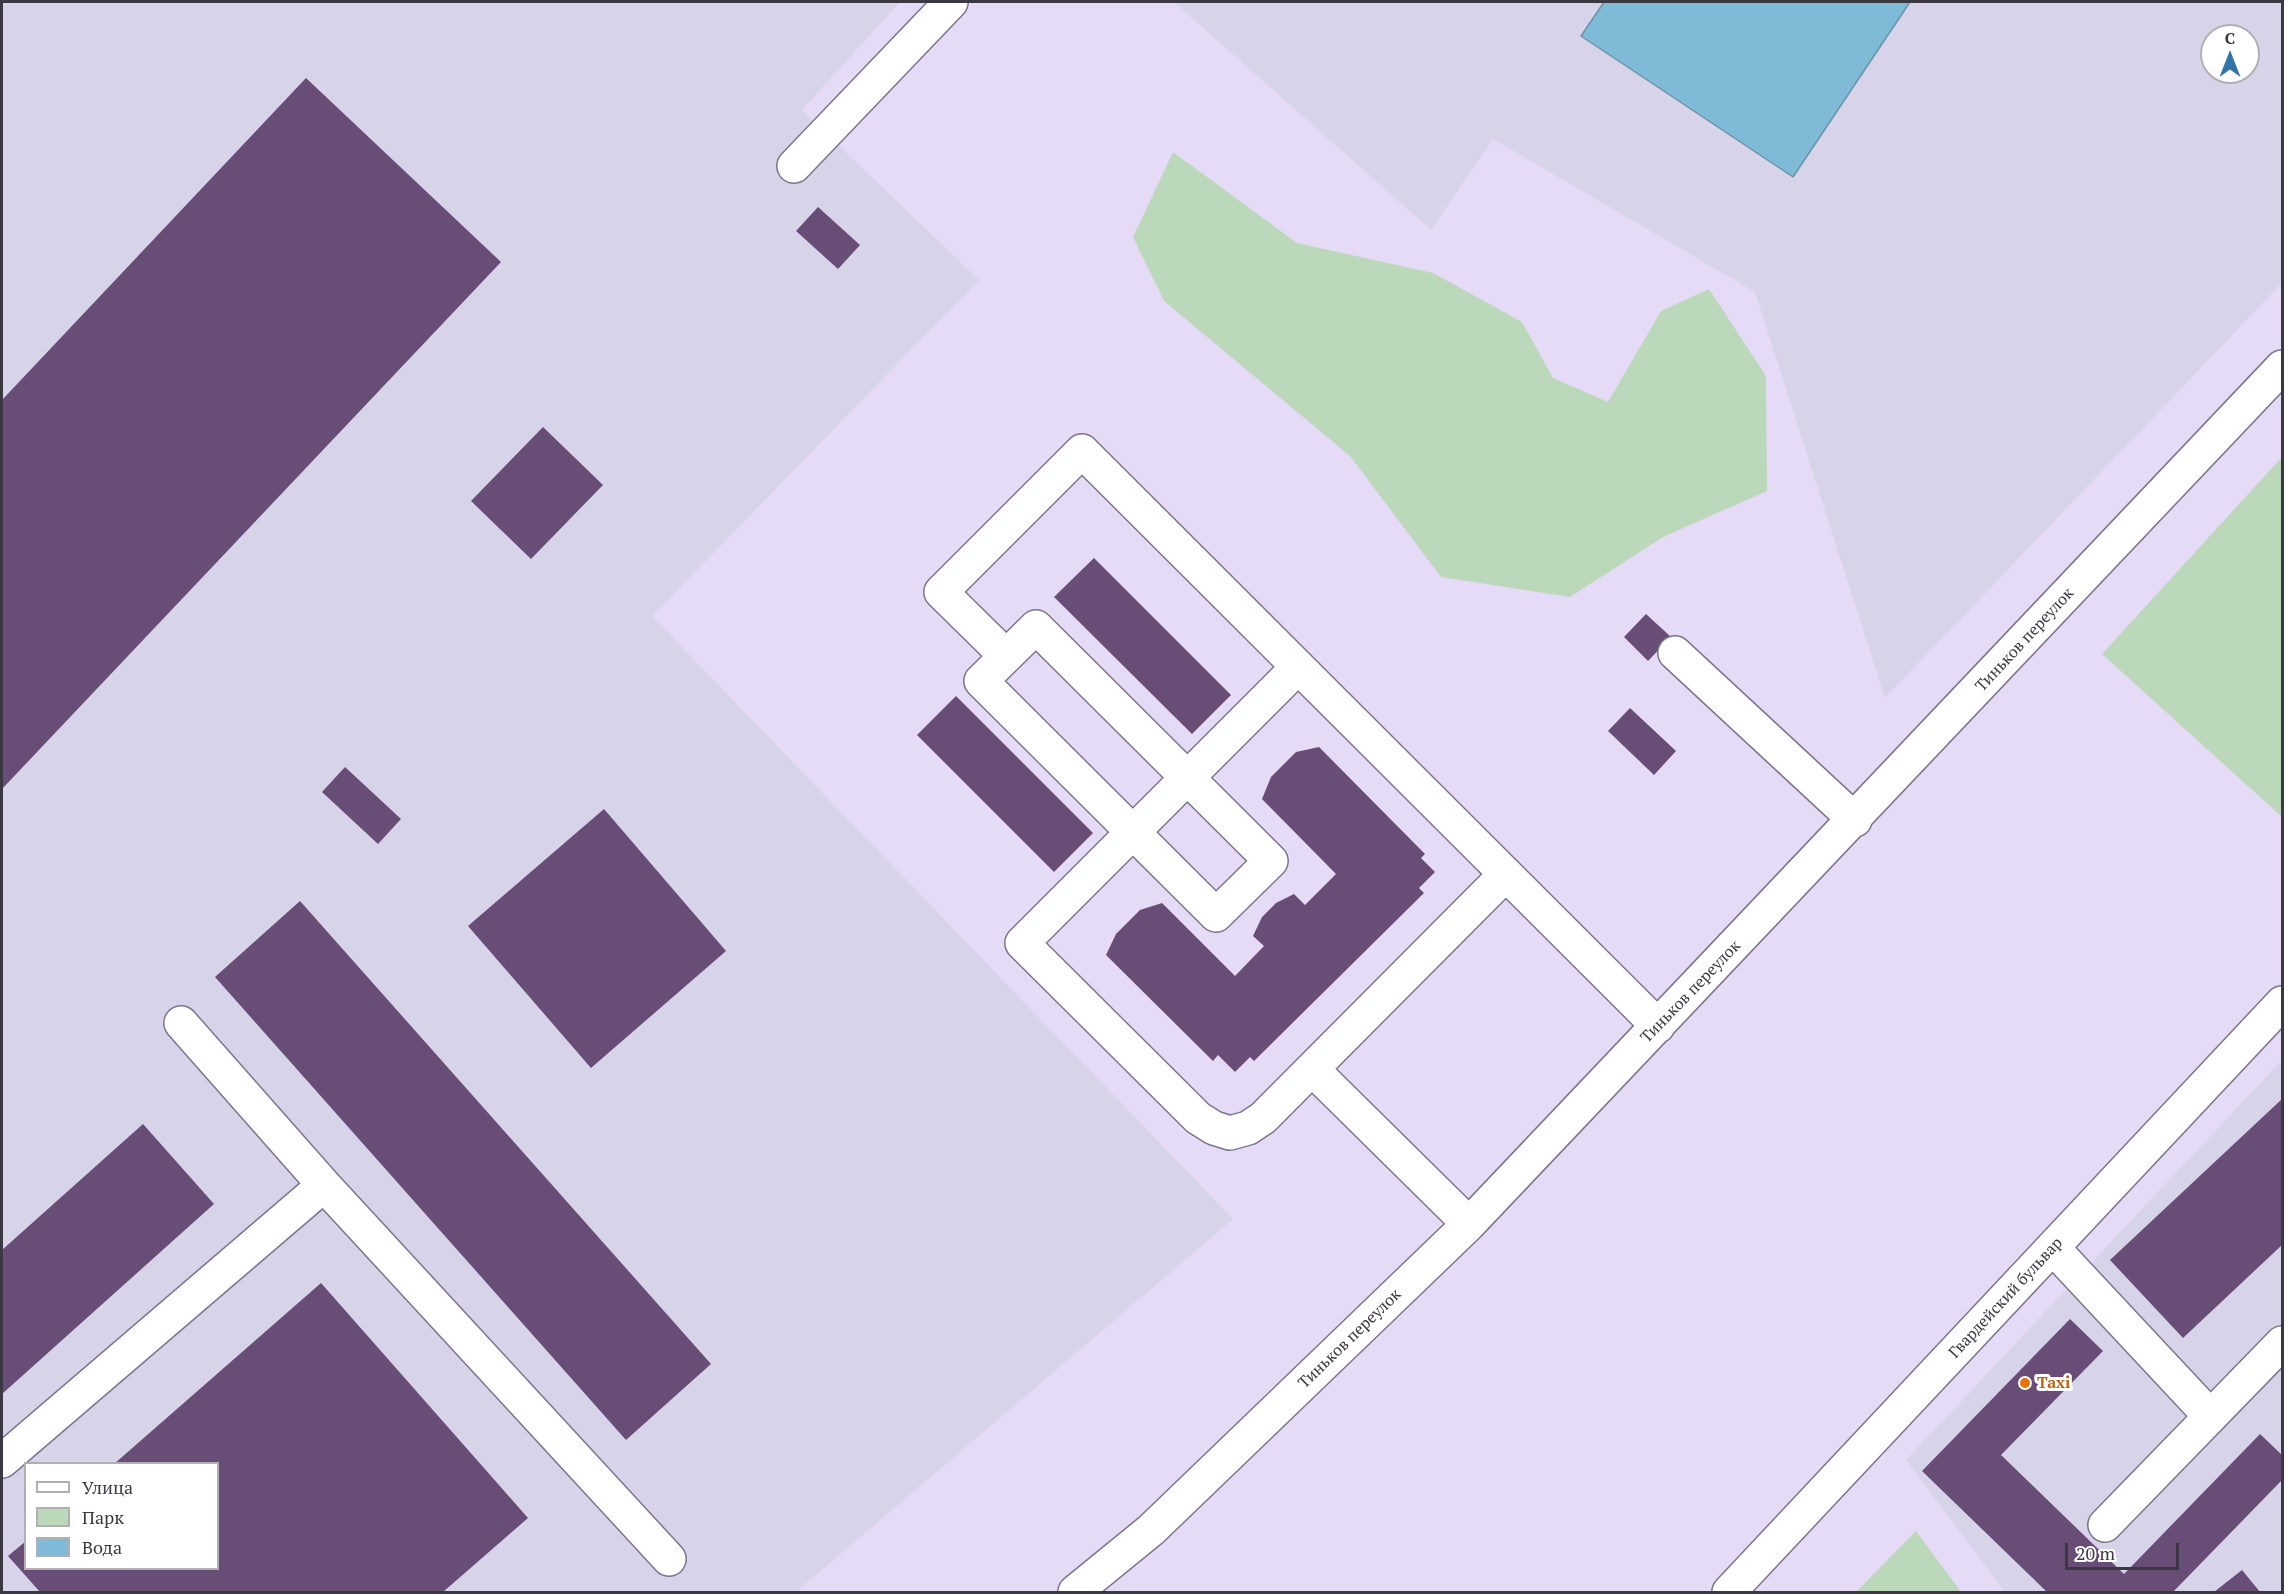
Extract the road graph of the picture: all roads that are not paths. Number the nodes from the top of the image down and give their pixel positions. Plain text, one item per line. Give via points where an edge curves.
1 (951, 2) edge
2 (794, 166) dead end
3 (2283, 368) edge
4 (1675, 652) dead end
5 (1006, 656) junction
6 (1298, 667) junction
7 (1187, 777) junction
8 (1855, 820) junction
9 (1133, 832) junction
10 (1506, 874) junction
11 (2283, 1003) edge
12 (181, 1023) dead end
13 (1658, 1026) junction
14 (1312, 1069) junction
15 (324, 1185) junction
16 (1469, 1224) junction
17 (2053, 1248) junction
18 (2283, 1342) edge
19 (2210, 1416) junction
20 (2, 1461) edge
21 (2105, 1525) dead end
22 (669, 1559) dead end
23 (1075, 1593) edge
24 (1729, 1593) edge

1 - 2 street
3 - 8 street, Тиньков переулок
4 - 8 street
5 - 6 street via 941,592 1082,451
5 - 7 street via 1036,627
5 - 9 street via 981,681
6 - 7 street
6 - 10 street
7 - 9 street
7 - 9 street via 1271,861 1216,915
8 - 13 street, Тиньков переулок
9 - 14 street via 1022,943 1198,1118 1214,1128 1230,1133 1248,1128
10 - 13 street
10 - 14 street
11 - 17 street, Гвардейский бульвар
12 - 15 street
13 - 16 street, Тиньков переулок
14 - 16 street
15 - 20 street
15 - 22 street
16 - 23 street, Тиньков переулок via 1151,1530
17 - 19 street
17 - 24 street, Гвардейский бульвар
18 - 19 street
19 - 21 street

